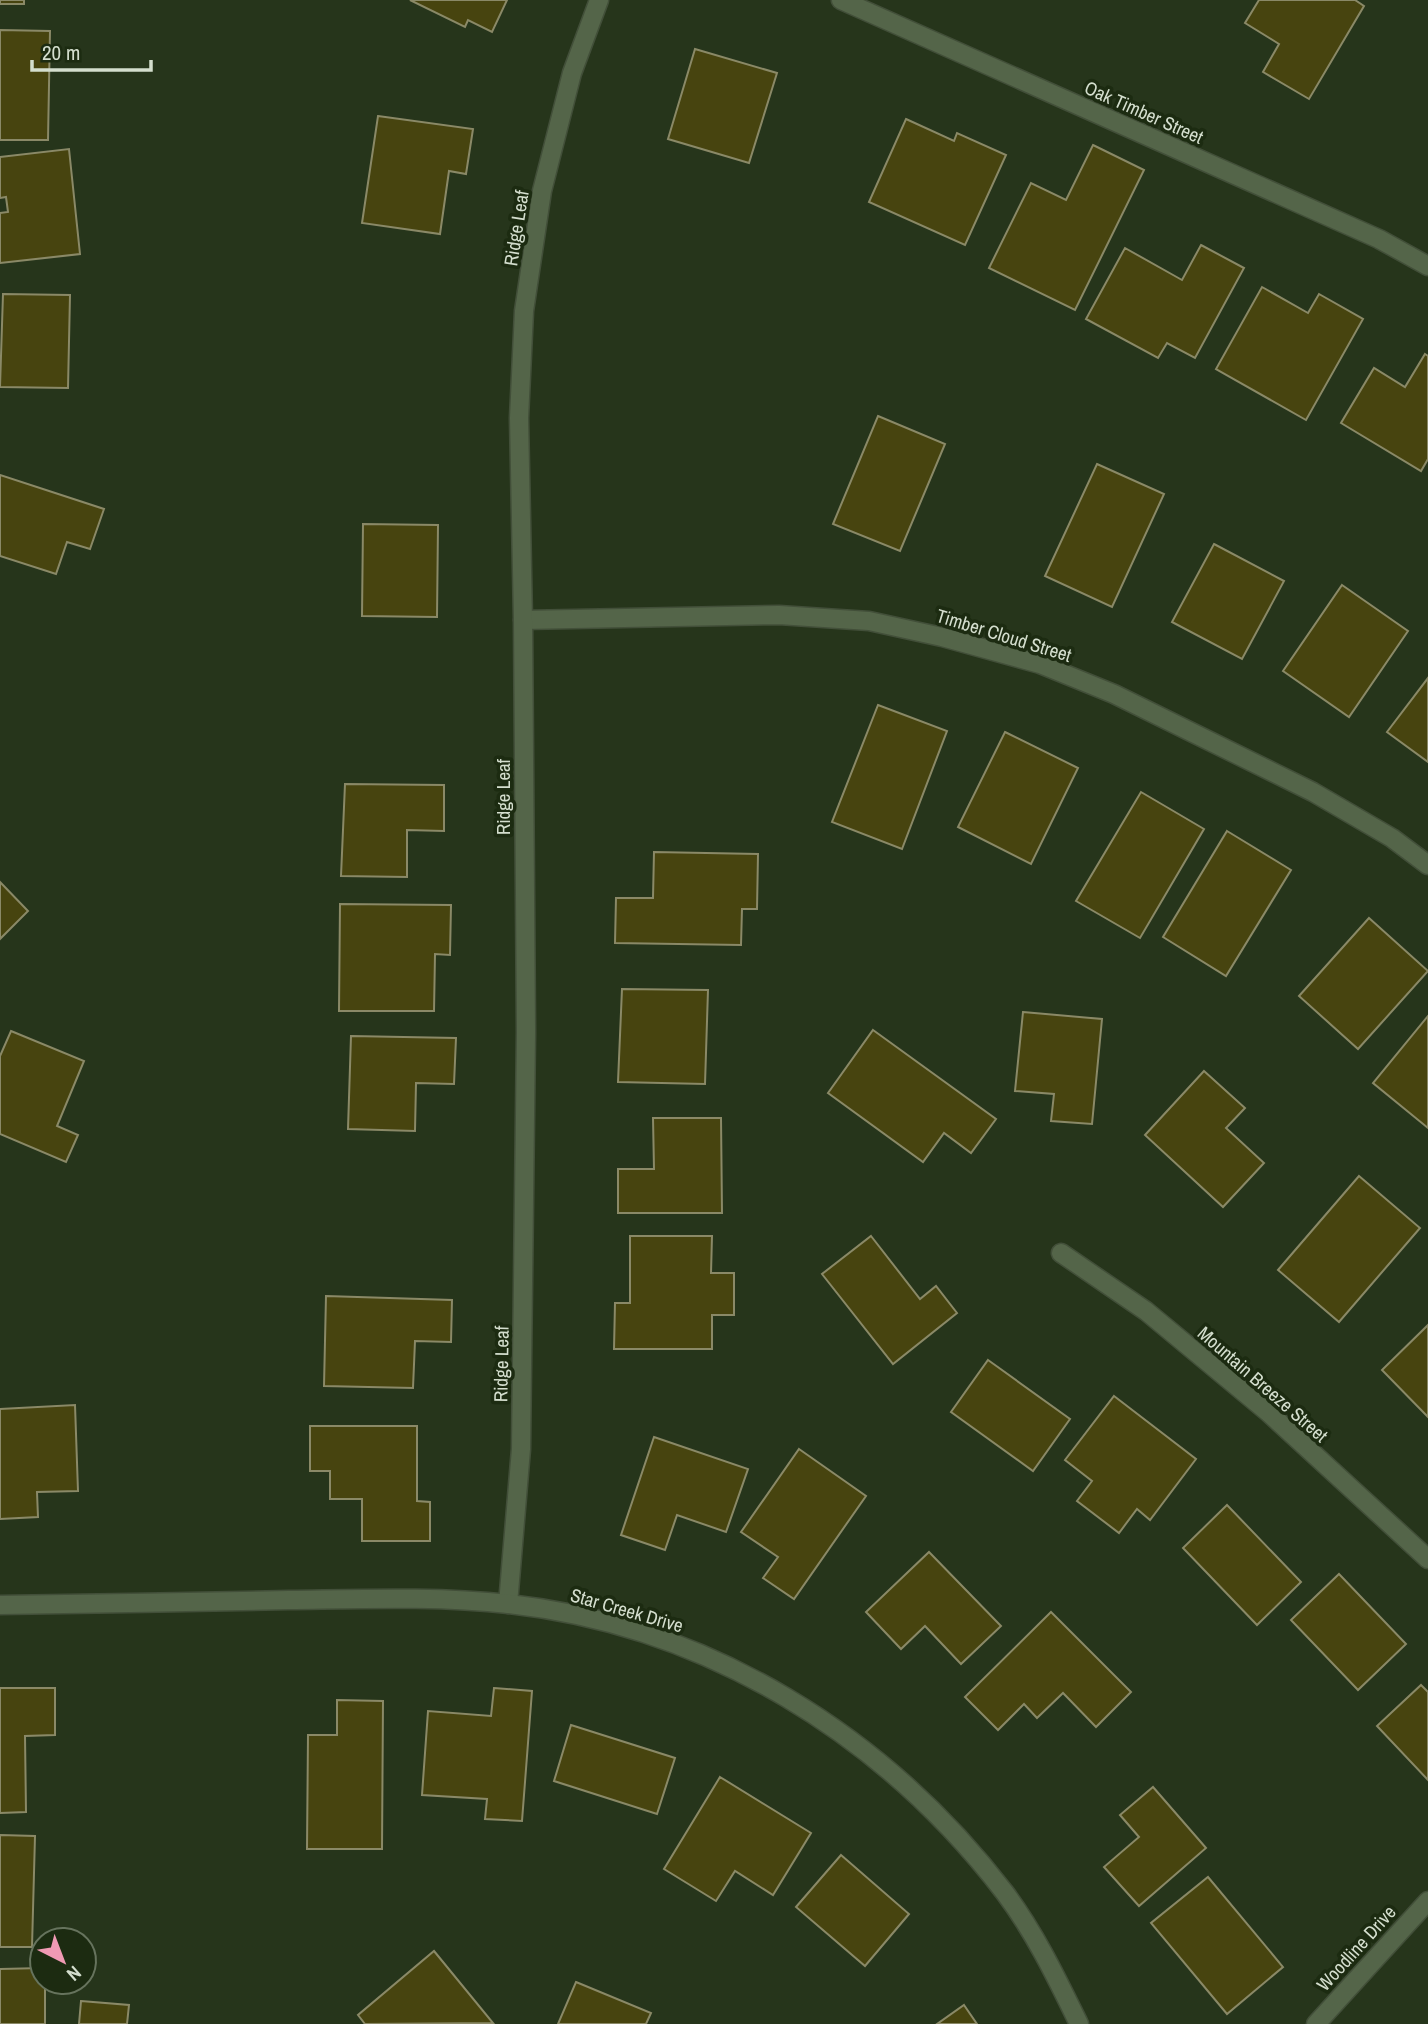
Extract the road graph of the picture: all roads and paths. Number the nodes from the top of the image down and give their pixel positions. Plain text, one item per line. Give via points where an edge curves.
1 (599, 0) edge
2 (841, 0) edge
3 (1428, 266) edge
4 (523, 620) junction
5 (1428, 865) edge
6 (1061, 1253) dead end
7 (1428, 1559) edge
8 (508, 1604) junction
9 (0, 1605) edge
10 (1428, 1901) edge
11 (1079, 2024) edge
12 (1316, 2024) edge

1 - 4 street, Ridge Leaf via 572,73 542,191 524,311 519,418
2 - 3 street, Oak Timber Street via 1379,239
4 - 5 street, Timber Cloud Street via 779,615 869,621 966,643 1040,664 1114,694 1312,792 1392,838
4 - 8 street, Ridge Leaf via 526,1032 521,1449
6 - 7 street, Mountain Breeze Street via 1146,1311 1249,1396
8 - 9 street, Star Creek Drive via 412,1598
8 - 11 street, Star Creek Drive via 648,1633 769,1686 840,1732 905,1784 1006,1895 1048,1961
10 - 12 street, Woodline Drive

